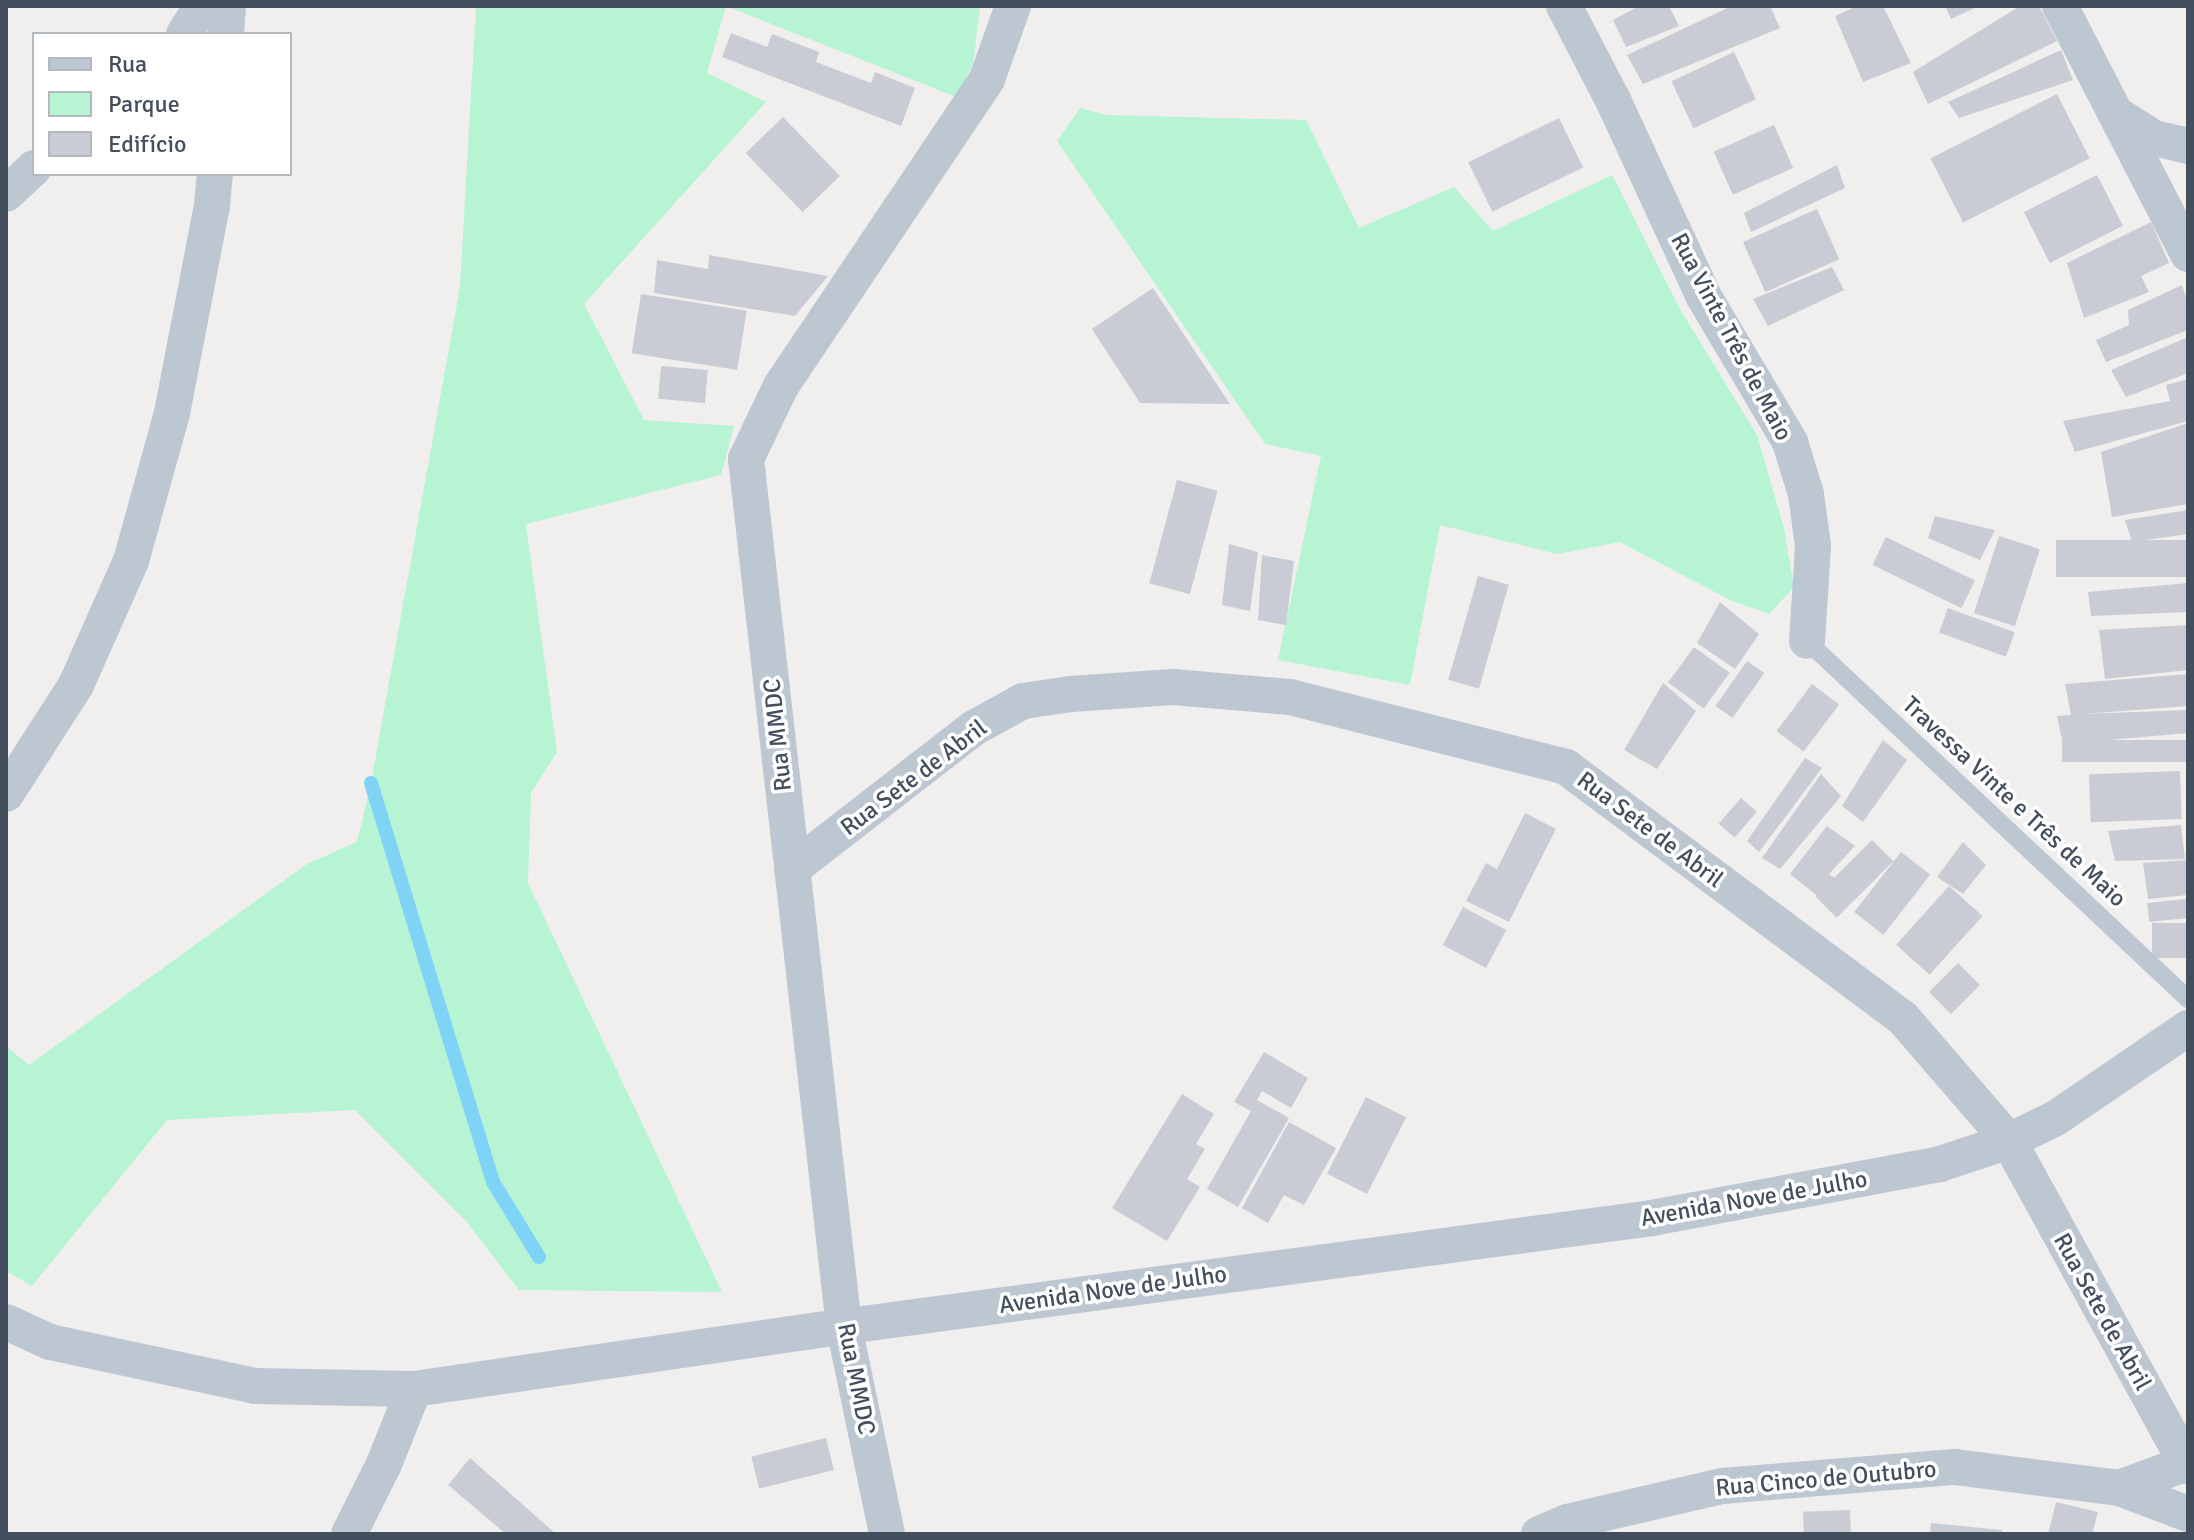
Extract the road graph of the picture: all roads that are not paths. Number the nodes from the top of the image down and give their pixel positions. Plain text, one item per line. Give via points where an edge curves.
1 (202, 6) edge
2 (228, 6) edge
3 (1013, 6) edge
4 (1564, 6) edge
5 (2060, 6) edge
6 (185, 32) edge
7 (226, 32) edge
8 (2115, 113) junction
9 (2188, 146) edge
10 (32, 170) edge
11 (215, 176) edge
12 (6, 194) edge
13 (2188, 254) edge
14 (1807, 641) joint
15 (6, 794) edge
16 (792, 869) junction
17 (2188, 999) edge
18 (2188, 1028) edge
19 (2009, 1141) junction
20 (6, 1322) edge
21 (844, 1327) junction
22 (414, 1389) junction
23 (2187, 1464) edge
24 (2119, 1488) junction
25 (2188, 1514) edge
26 (349, 1534) edge
27 (887, 1534) edge
28 (1539, 1534) edge

1 - 6 street
2 - 7 street
3 - 16 street, Rua MMDC via 987,79 781,386 746,459
4 - 14 street, Rua Vinte Três de Maio via 1704,297 1790,442 1806,494 1813,546
5 - 8 street
8 - 9 street via 2154,138
8 - 13 street
10 - 12 street
11 - 15 street via 172,413 131,561 76,685
14 - 17 lane, Travessa Vinte e Três de Maio
16 - 19 street, Rua Sete de Abril via 974,728 1023,701 1173,687 1290,697 1566,767 1902,1017
16 - 21 street, Rua MMDC
18 - 19 street, Avenida Nove de Julho via 2056,1118
19 - 21 street, Avenida Nove de Julho via 1940,1164 1652,1218
19 - 23 street, Rua Sete de Abril
20 - 22 street, Avenida Nove de Julho via 50,1342 255,1386
21 - 22 street, Avenida Nove de Julho
21 - 27 street, Rua MMDC
22 - 26 street
23 - 24 street, Rua Cinco de Outubro
24 - 25 street, Rua Cinco de Outubro
24 - 28 street, Rua Cinco de Outubro via 1939,1468 1722,1486 1567,1522

